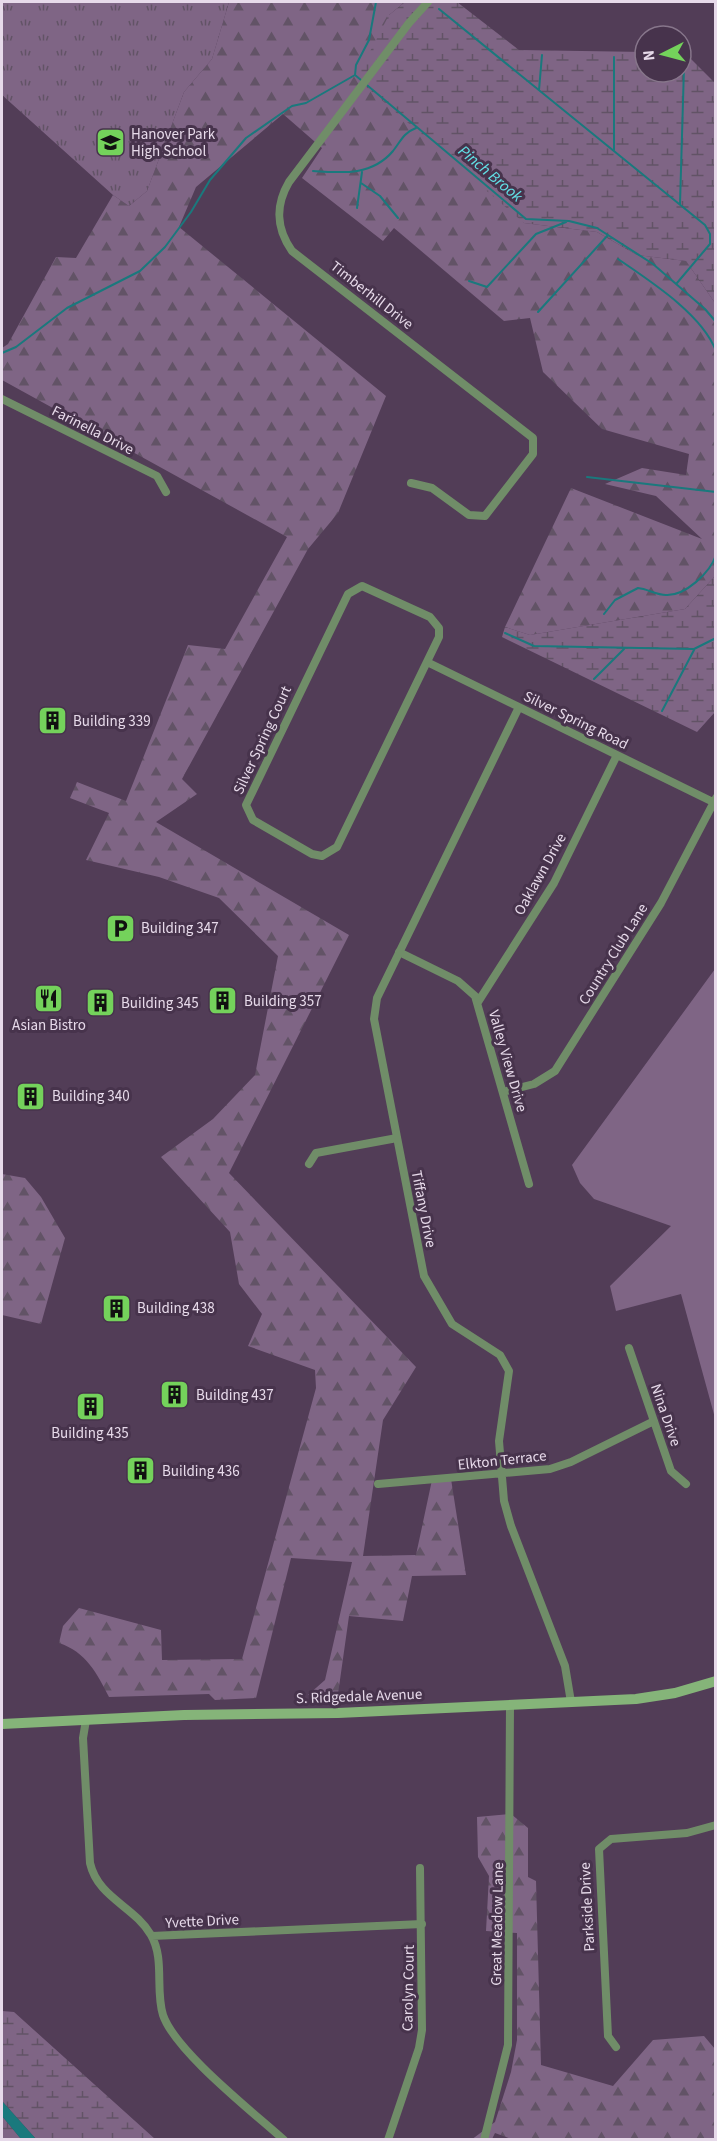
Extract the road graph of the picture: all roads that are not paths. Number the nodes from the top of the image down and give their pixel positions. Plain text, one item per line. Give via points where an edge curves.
1 (428, 2) edge
2 (2, 399) edge
3 (411, 483) dead end
4 (166, 492) dead end
5 (427, 662) junction
6 (519, 707) junction
7 (617, 755) junction
8 (714, 800) edge
9 (399, 952) junction
10 (478, 1002) junction
11 (503, 1092) junction
12 (397, 1138) junction
13 (309, 1164) dead end
14 (529, 1184) dead end
15 (629, 1348) dead end
16 (654, 1421) junction
17 (502, 1474) junction
18 (686, 1484) dead end
19 (378, 1485) dead end
20 (716, 1681) edge
21 (571, 1702) junction
22 (510, 1705) junction
23 (86, 1720) junction
24 (2, 1724) edge
25 (716, 1825) edge
26 (420, 1868) dead end
27 (422, 1924) junction
28 (152, 1936) junction
29 (616, 2047) dead end
30 (284, 2139) edge
31 (388, 2139) edge
32 (484, 2139) edge

1 - 3 street, Timberhill Drive via 283,192 278,213 292,251 530,434 534,444 533,454 484,516 469,515 432,488
2 - 4 street, Farinella Drive via 156,477
5 - 5 street, Silver Spring Court via 439,633 436,621 367,587 351,589 247,800 249,815 312,854 322,856 334,851
5 - 6 street, Silver Spring Road
6 - 7 street, Silver Spring Road
6 - 9 street, Tiffany Drive
7 - 8 street, Silver Spring Road
7 - 10 street, Oaklawn Drive via 554,883
8 - 11 street, Country Club Lane via 661,903 555,1071 534,1084
9 - 10 street, Valley View Drive via 458,981
9 - 12 street, Tiffany Drive via 377,998 374,1019
10 - 11 street, Valley View Drive
11 - 14 street, Valley View Drive
12 - 13 street via 316,1153
12 - 17 street, Tiffany Drive via 428,1286 452,1324 500,1355 507,1364 509,1377 499,1441
15 - 16 street, Nina Drive
16 - 17 street, Elkton Terrace via 557,1467
16 - 18 street, Nina Drive via 671,1471
17 - 19 street, Elkton Terrace
17 - 21 street, Tiffany Drive via 511,1526 565,1666
20 - 21 main road, S. Ridgedale Avenue via 652,1697
21 - 22 main road, S. Ridgedale Avenue
22 - 23 main road, S. Ridgedale Avenue
22 - 32 street, Great Meadow Lane via 508,2045
23 - 24 main road, S. Ridgedale Avenue
23 - 28 street, Yvette Drive via 83,1738 92,1871 105,1892
25 - 29 street, Parkside Drive via 687,1833 611,1839 599,1849 608,2036
26 - 27 street, Carolyn Court
27 - 28 street, Yvette Drive
27 - 31 street, Carolyn Court via 421,2039
28 - 30 street via 158,1953 162,2013 173,2036

